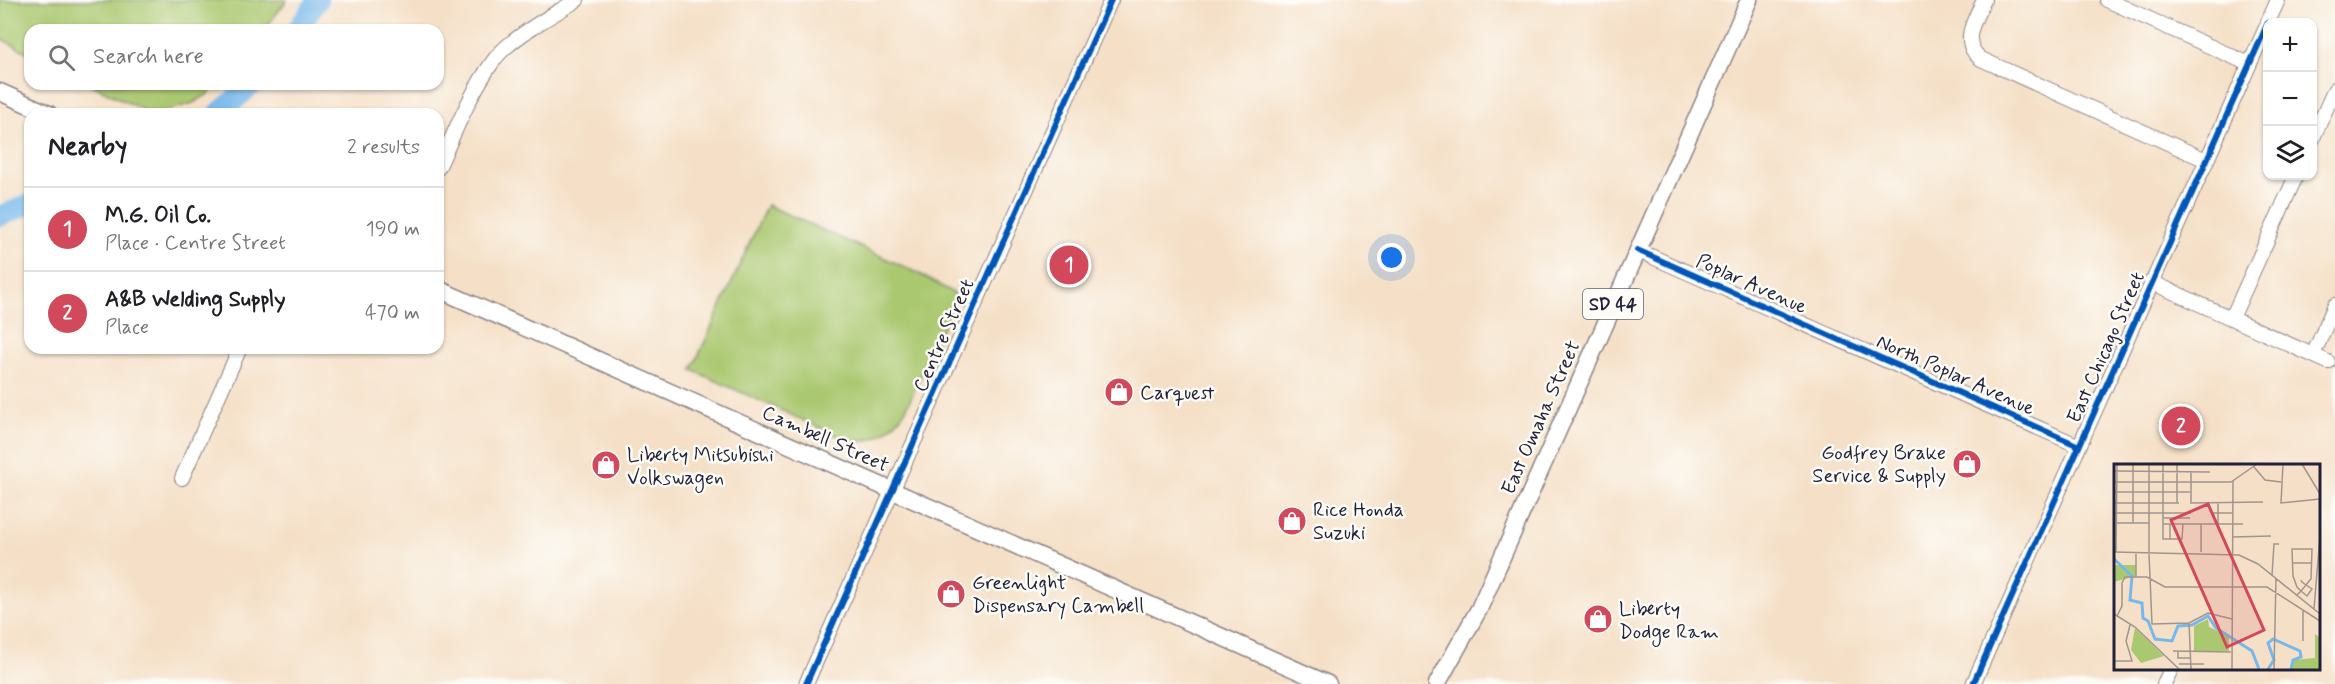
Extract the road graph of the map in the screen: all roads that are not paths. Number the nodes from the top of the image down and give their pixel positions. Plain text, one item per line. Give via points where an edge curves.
1 (577, 0) edge
2 (1111, 0) edge
3 (1749, 0) edge
4 (1984, 0) edge
5 (2107, 0) edge
6 (2278, 0) edge
7 (2270, 18) edge
8 (2263, 34) edge
9 (2249, 64) junction
10 (2335, 89) edge
11 (0, 92) edge
12 (36, 108) edge
13 (2317, 131) edge
14 (444, 156) edge
15 (2206, 160) junction
16 (2294, 180) edge
17 (1637, 250) junction
18 (2151, 282) junction
19 (444, 293) edge
20 (2335, 305) edge
21 (2232, 318) junction
22 (1854, 346) joint
23 (237, 354) edge
24 (2313, 355) junction
25 (2328, 362) dead end
26 (2079, 446) junction
27 (182, 478) dead end
28 (891, 490) junction
29 (2171, 669) dead end
30 (806, 684) edge
31 (1328, 684) edge
32 (1437, 684) edge
33 (1973, 684) edge
34 (2164, 684) edge

1 - 14 street via 528,30 495,59
2 - 28 street, Centre Street
3 - 17 main road, East Omaha Street / SD 44
4 - 15 street via 1970,36 1971,49 1981,59
5 - 9 street
6 - 7 street, East Chicago Street
8 - 9 street, East Chicago Street
9 - 15 street, East Chicago Street
10 - 13 street
11 - 12 main road
15 - 18 street, East Chicago Street
16 - 21 street
17 - 22 street, Poplar Avenue
17 - 32 main road, East Omaha Street / SD 44 via 1479,609
18 - 21 street
18 - 26 street, East Chicago Street
19 - 28 main road, Cambell Street
20 - 24 street
21 - 24 street
22 - 26 street, North Poplar Avenue
23 - 27 street
24 - 25 street
26 - 33 street, East Chicago Street
28 - 30 street, Centre Street
28 - 31 main road, Cambell Street
29 - 34 street

